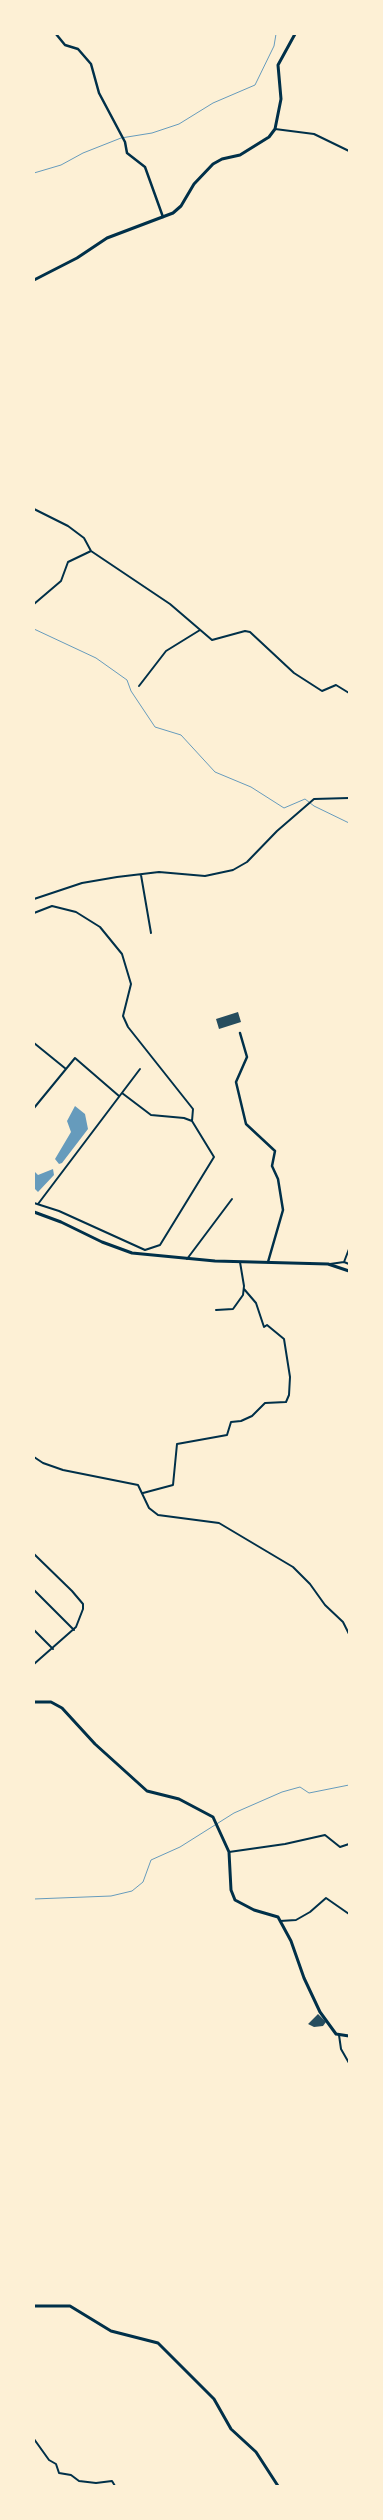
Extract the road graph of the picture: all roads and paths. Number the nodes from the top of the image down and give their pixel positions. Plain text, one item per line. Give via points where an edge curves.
1 (56, 34) edge
2 (295, 34) edge
3 (275, 128) junction
4 (349, 150) edge
5 (163, 217) junction
6 (34, 280) edge
7 (34, 509) edge
8 (90, 551) junction
9 (34, 604) edge
10 (200, 630) junction
11 (139, 686) dead end
12 (349, 693) edge
13 (349, 798) edge
14 (141, 875) junction
15 (34, 899) edge
16 (34, 914) edge
17 (151, 934) dead end
18 (240, 1033) dead end
19 (34, 1043) edge
20 (66, 1069) junction
21 (140, 1069) dead end
22 (122, 1092) junction
23 (119, 1096) junction
24 (34, 1108) edge
25 (192, 1121) junction
26 (232, 1199) dead end
27 (34, 1203) edge
28 (38, 1204) junction
29 (34, 1212) edge
30 (349, 1249) edge
31 (187, 1259) junction
32 (240, 1262) junction
33 (344, 1262) junction
34 (269, 1263) junction
35 (328, 1264) junction
36 (349, 1264) edge
37 (349, 1271) edge
38 (244, 1289) junction
39 (216, 1310) dead end
40 (34, 1457) edge
41 (143, 1493) junction
42 (34, 1555) edge
43 (34, 1590) edge
44 (34, 1630) edge
45 (74, 1630) junction
46 (349, 1634) edge
47 (53, 1649) junction
48 (34, 1664) edge
49 (34, 1702) edge
50 (349, 1844) edge
51 (229, 1852) junction
52 (349, 1914) edge
53 (280, 1921) junction
54 (339, 2035) junction
55 (349, 2036) edge
56 (349, 2063) edge
57 (34, 2306) edge
58 (34, 2439) edge
59 (115, 2486) edge
60 (278, 2486) edge

1 - 5 street via 64,45 78,49 92,64 99,93 125,142 127,153 145,167
2 - 3 main road via 278,65 281,99
3 - 4 street via 314,134
3 - 5 main road via 269,137 240,155 213,164 194,184 181,206
5 - 6 main road via 107,238
7 - 8 street via 84,538
8 - 9 street via 68,562 61,581
8 - 10 street via 170,604
10 - 11 street via 166,651
10 - 12 street via 212,640 250,632 294,673 322,691 336,685
13 - 14 street via 314,799 248,862 233,870 205,876 159,872
14 - 15 street via 82,883
14 - 17 street
16 - 25 street via 52,906 76,912 100,927 122,954 131,984 123,1016 128,1027 194,1109
18 - 34 street via 247,1057 236,1082 246,1124 275,1151 272,1166 278,1179 283,1210
19 - 20 street
20 - 23 street via 75,1058
20 - 24 street
21 - 22 street
22 - 23 street
22 - 25 street via 151,1115
23 - 28 street
25 - 28 street via 214,1159 160,1245 145,1250
26 - 31 street
27 - 28 street
29 - 31 main road via 132,1253
30 - 33 street
31 - 32 main road
32 - 34 main road
32 - 38 street
33 - 35 street
33 - 36 street
34 - 35 main road
35 - 37 main road
38 - 39 street via 233,1309
38 - 41 street via 256,1303 264,1327 267,1324 284,1339 290,1377 286,1402 265,1403 252,1416 231,1422 227,1435 177,1444 173,1485
40 - 41 street via 63,1470 135,1484
41 - 46 street via 154,1514 219,1523 286,1562 310,1584 321,1601 343,1622
42 - 45 street via 83,1604 81,1620
43 - 45 street
44 - 47 street
45 - 47 street
47 - 48 street
49 - 51 main road via 52,1702 62,1708 95,1744 147,1791 179,1799 213,1817
50 - 51 street via 340,1847 325,1836
51 - 53 main road via 231,1890 235,1900 276,1916
52 - 53 street via 326,1898 296,1920
53 - 54 main road via 298,1956 314,2002
54 - 55 main road
54 - 56 street via 341,2049
57 - 60 main road via 70,2306 111,2331 158,2343 214,2399 231,2429 256,2452
58 - 59 street via 49,2460 56,2464 59,2473 79,2481 112,2481

